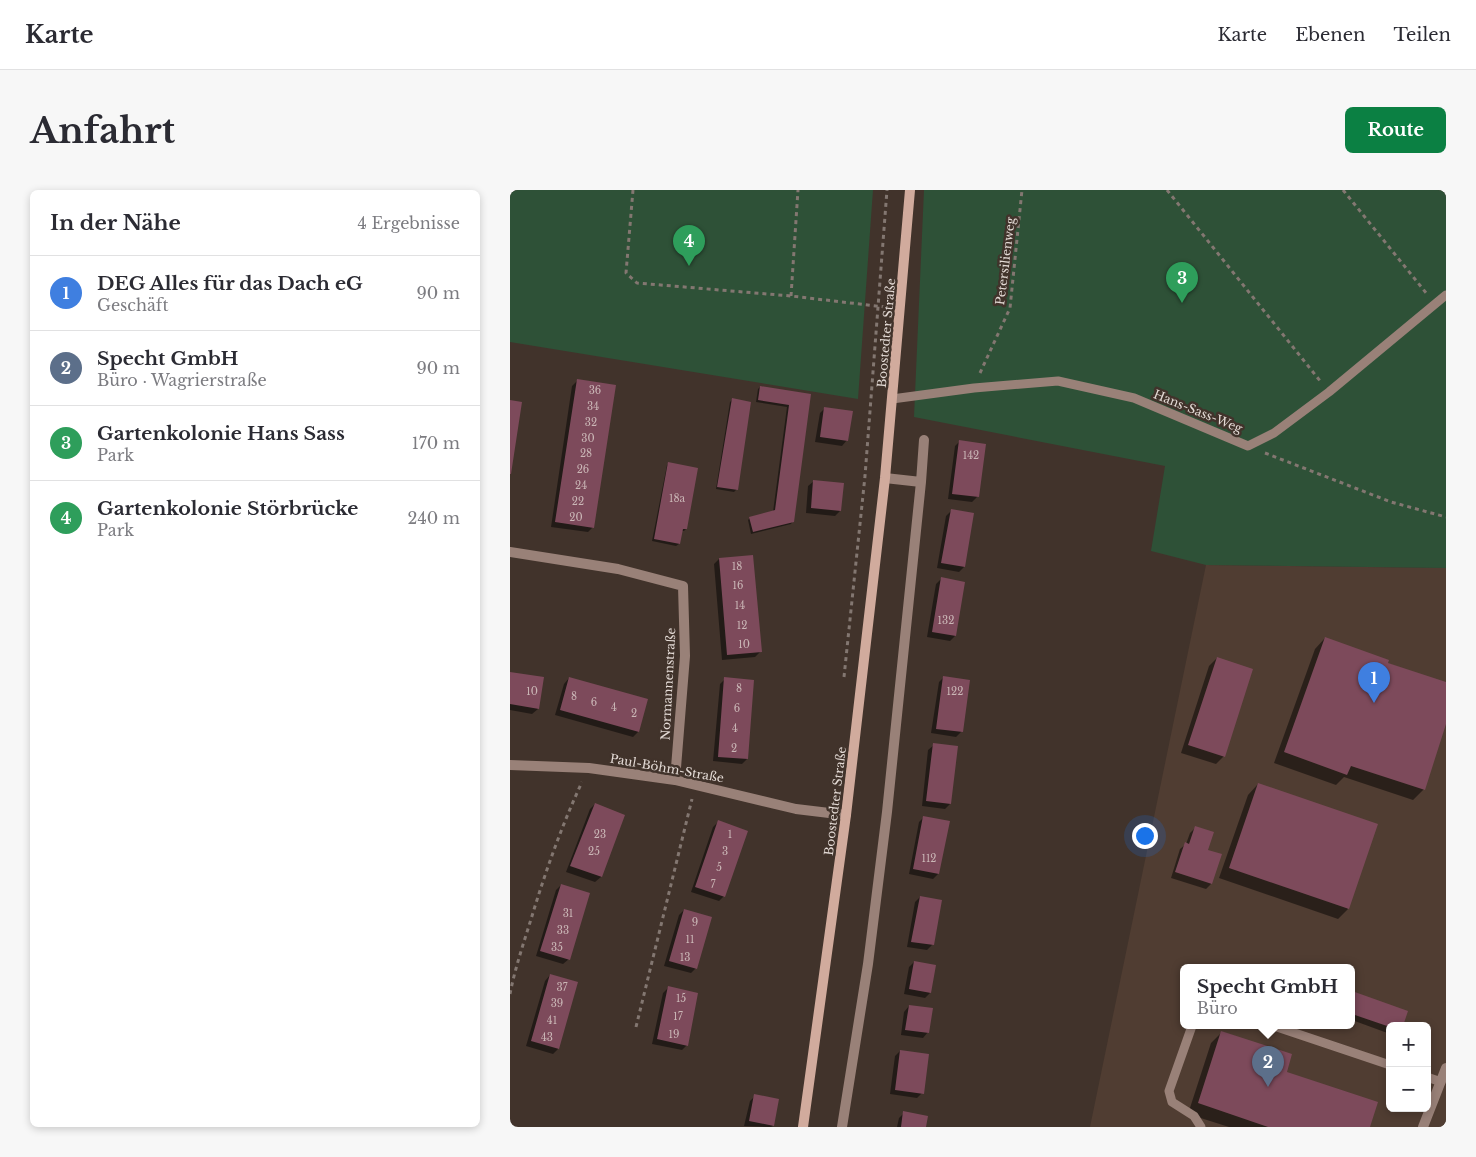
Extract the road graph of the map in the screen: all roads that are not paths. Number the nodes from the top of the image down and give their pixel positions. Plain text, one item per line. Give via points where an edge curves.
1 (910, 190) edge
2 (1446, 296) edge
3 (892, 399) junction
4 (924, 440) dead end
5 (885, 478) junction
6 (921, 482) junction
7 (510, 552) edge
8 (510, 765) edge
9 (675, 780) junction
10 (846, 816) junction
11 (1191, 1029) edge
12 (1283, 1029) edge
13 (1386, 1064) edge
14 (1446, 1068) edge
15 (1431, 1079) edge
16 (1441, 1082) junction
17 (802, 1127) edge
18 (842, 1127) edge
19 (1201, 1127) edge
20 (1423, 1127) edge

1 - 3 street, Boostedter Straße
2 - 3 lane, Hans-Sass-Weg via 1330,392 1274,433 1248,446 1134,398 1058,381
3 - 5 street, Boostedter Straße
4 - 6 street
5 - 6 street
5 - 10 street, Boostedter Straße
6 - 18 street via 870,955
7 - 9 street, Normannenstraße via 618,569 683,586 685,656
8 - 9 street, Paul-Böhm-Straße via 589,768
9 - 10 street, Paul-Böhm-Straße via 796,809
10 - 17 street, Boostedter Straße
11 - 19 lane via 1169,1091 1172,1102 1194,1116
12 - 13 lane
14 - 16 street
15 - 16 lane
16 - 20 street

